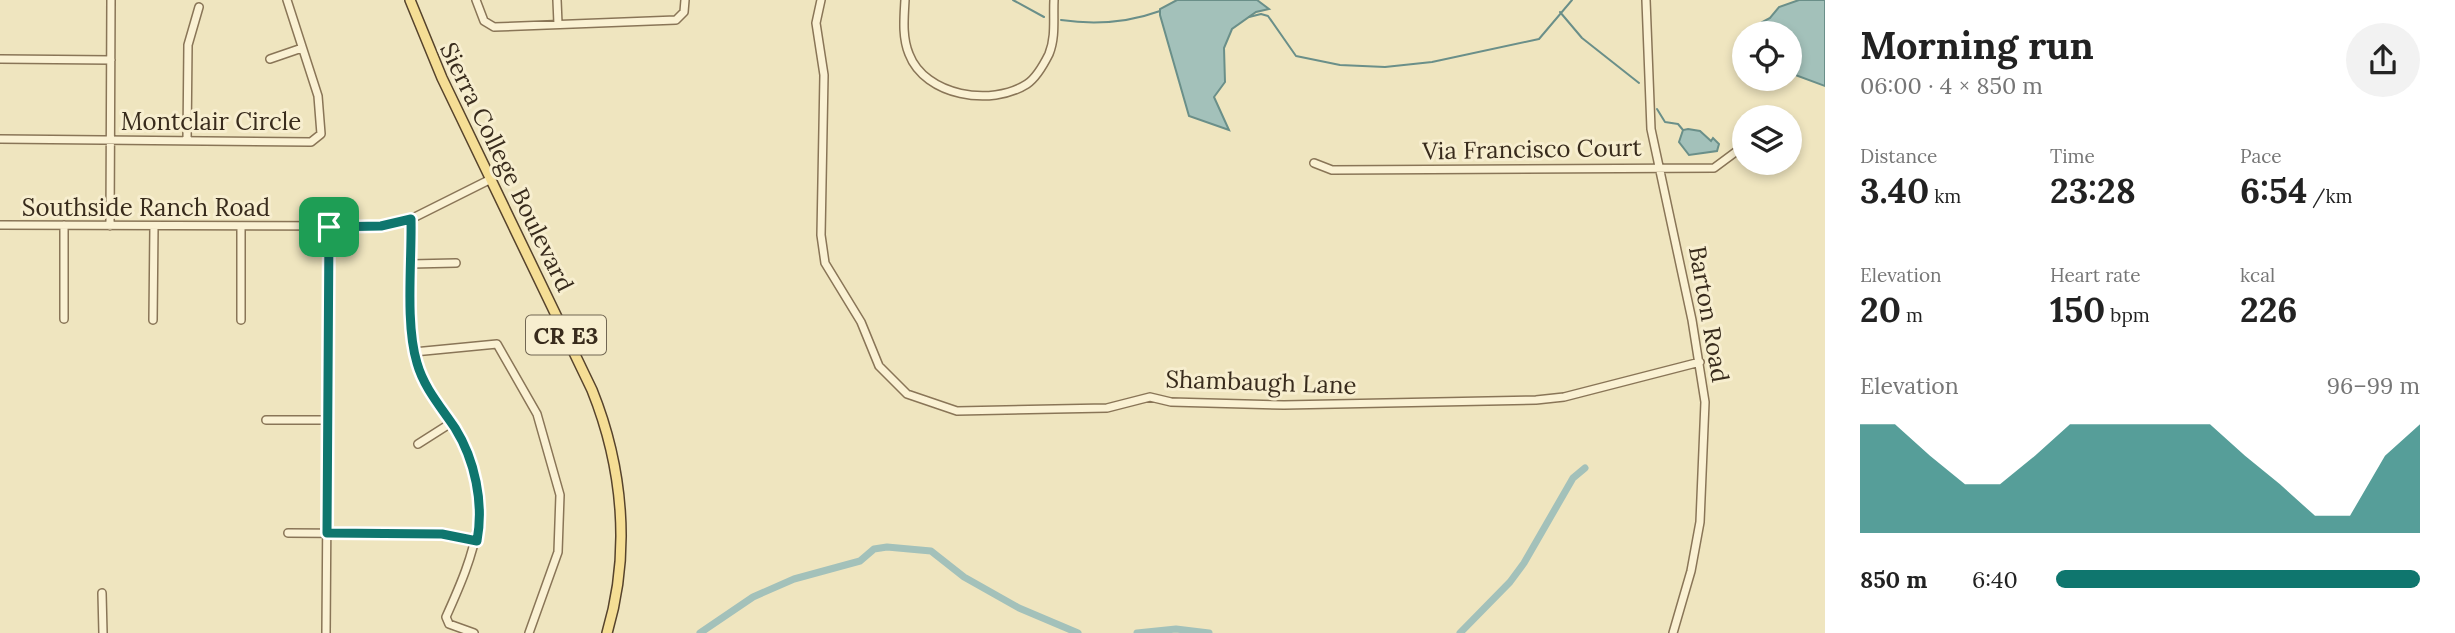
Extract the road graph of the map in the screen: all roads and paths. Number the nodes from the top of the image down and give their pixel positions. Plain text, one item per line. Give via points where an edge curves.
1 (111, 0) edge
2 (287, 0) edge
3 (410, 0) edge
4 (476, 0) edge
5 (556, 0) edge
6 (685, 0) edge
7 (821, 0) edge
8 (905, 0) edge
9 (1054, 0) edge
10 (1646, 0) edge
11 (199, 7) dead end
12 (558, 24) junction
13 (302, 48) junction
14 (0, 59) edge
15 (270, 59) dead end
16 (111, 60) junction
17 (0, 139) edge
18 (110, 140) junction
19 (187, 141) junction
20 (1732, 155) edge
21 (1314, 163) dead end
22 (1659, 166) junction
23 (491, 179) junction
24 (411, 219) junction
25 (0, 225) edge
26 (64, 225) junction
27 (110, 226) junction
28 (154, 226) junction
29 (241, 226) junction
30 (329, 227) junction
31 (456, 263) dead end
32 (411, 264) junction
33 (64, 319) dead end
34 (153, 320) dead end
35 (241, 320) dead end
36 (414, 352) junction
37 (1700, 362) junction
38 (267, 420) dead end
39 (328, 420) junction
40 (451, 423) junction
41 (418, 444) dead end
42 (288, 533) dead end
43 (327, 533) junction
44 (477, 541) junction
45 (102, 593) dead end
46 (103, 633) edge
47 (326, 633) edge
48 (474, 633) edge
49 (529, 633) edge
50 (607, 633) edge
51 (1672, 633) edge

1 - 16 street
2 - 13 street, Montclair Circle
3 - 23 main road, Sierra College Boulevard / CR E3
4 - 12 street via 488,26
5 - 12 street
6 - 12 street via 684,12 676,20
7 - 37 street, Shambaugh Lane via 816,23 824,75 821,235 825,263 861,321 879,366 912,397 957,411 1107,408 1150,397 1171,402 1284,405 1536,400
8 - 9 street via 904,33 918,69 942,88 981,95 1009,92 1038,72 1054,38
10 - 22 street, Barton Road via 1651,129
11 - 19 street via 188,46
13 - 15 street
13 - 19 street, Montclair Circle via 320,103 318,139
14 - 16 street
16 - 18 street
17 - 18 street, Montclair Circle
18 - 19 street, Montclair Circle
18 - 27 street
20 - 22 street, Via Francisco Court via 1714,168
21 - 22 street, Via Francisco Court via 1332,170
22 - 37 street, Barton Road
23 - 24 street, Southside Ranch Road
23 - 50 main road, Sierra College Boulevard / CR E3 via 592,390 610,442 620,502 621,548
24 - 30 street, Southside Ranch Road via 381,226
24 - 32 street
25 - 26 street, Southside Ranch Road
26 - 27 street, Southside Ranch Road
26 - 33 street
27 - 28 street, Southside Ranch Road
28 - 29 street, Southside Ranch Road
28 - 34 street
29 - 30 street, Southside Ranch Road
29 - 35 street
30 - 39 street
31 - 32 street
32 - 36 street
36 - 40 street via 424,381
36 - 49 street via 497,344 537,414 557,479 561,525 555,564
37 - 51 street, Barton Road via 1705,435 1700,522
38 - 39 street
39 - 43 street
40 - 41 street
40 - 44 street via 466,449 478,492
42 - 43 street
43 - 44 street via 442,534
43 - 47 street
44 - 48 street via 446,617 449,624
45 - 46 street

